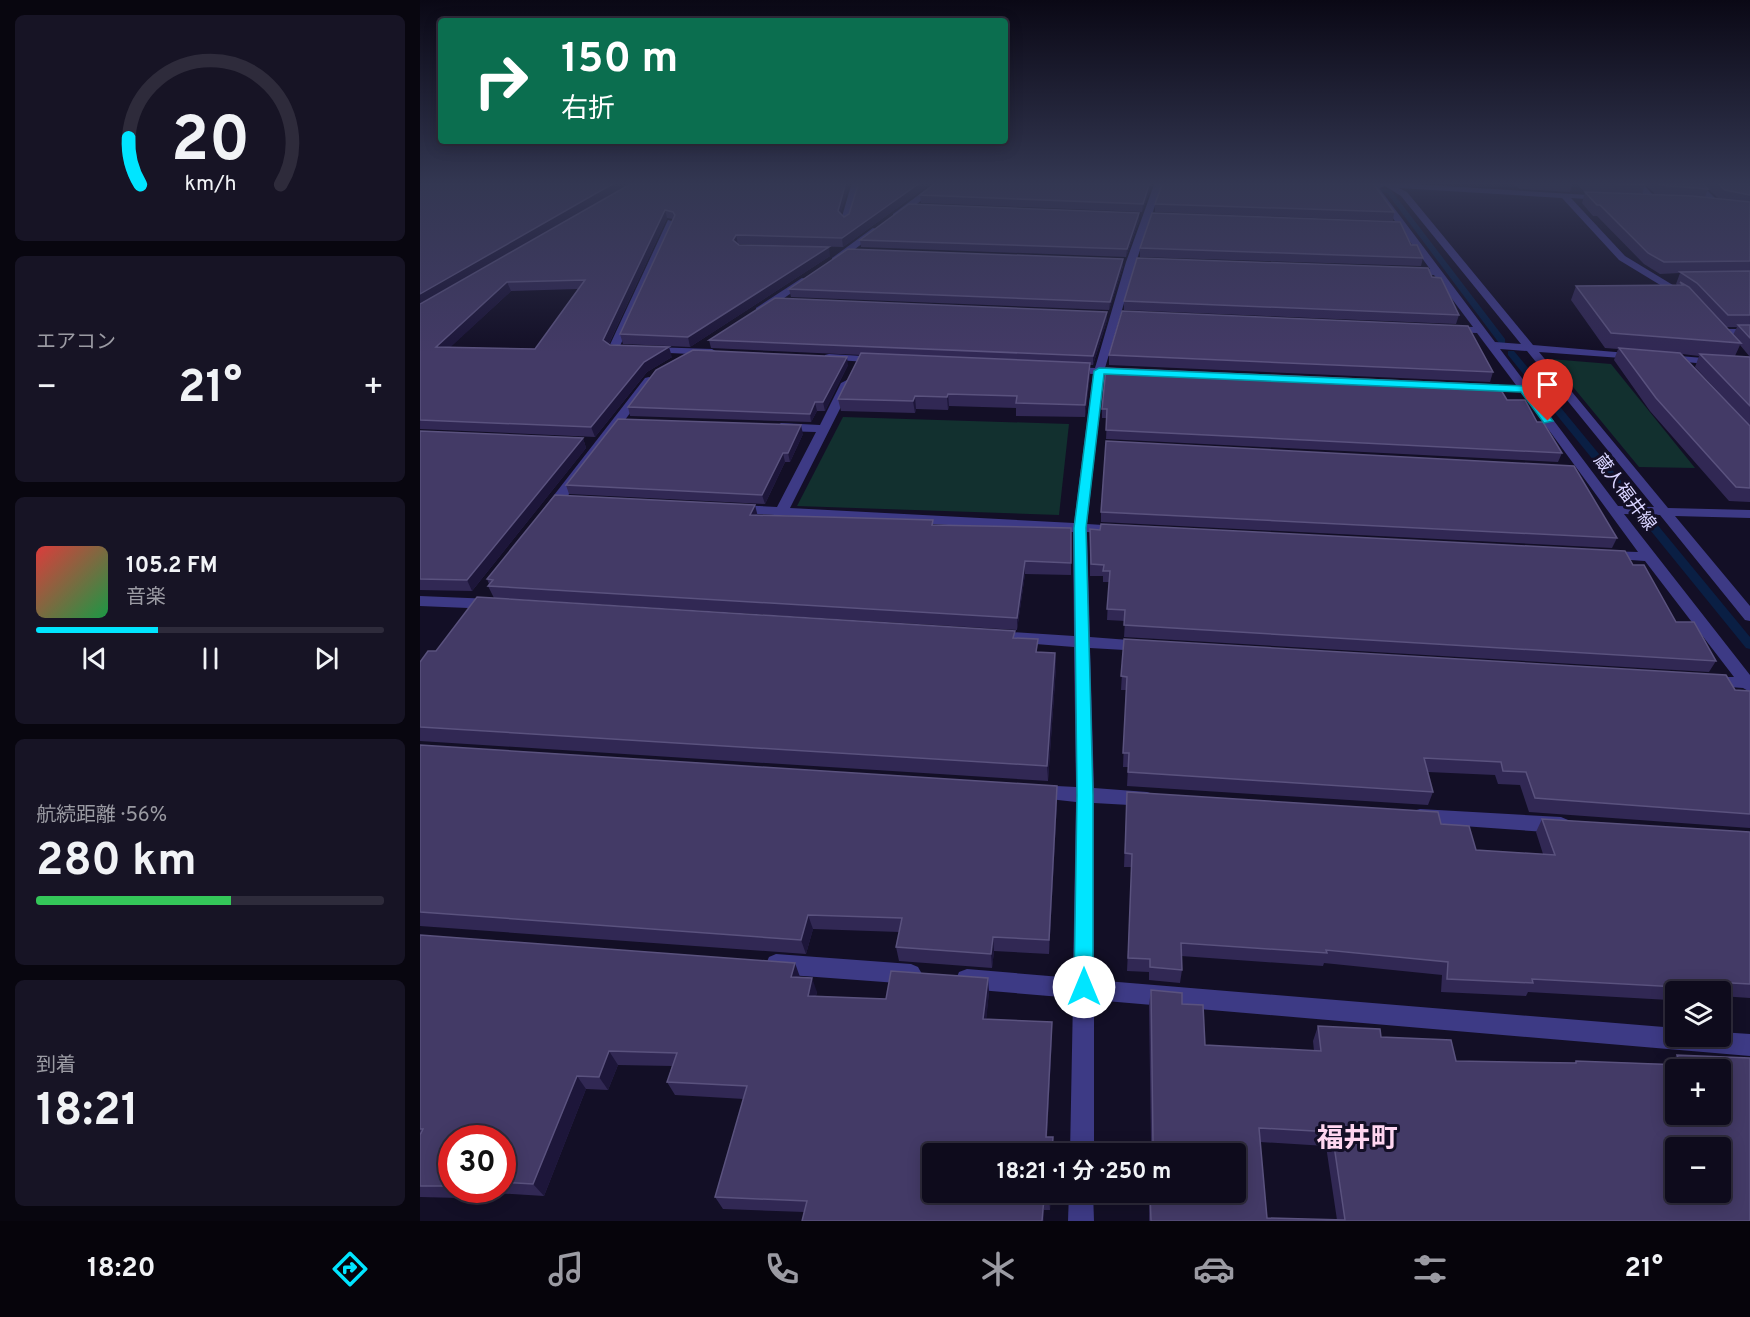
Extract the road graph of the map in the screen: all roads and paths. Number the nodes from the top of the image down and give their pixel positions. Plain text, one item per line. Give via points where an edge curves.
1 (663, 239) edge
2 (870, 239) edge
3 (1139, 239) edge
4 (1409, 239) edge
5 (1441, 239) edge
6 (1604, 239) edge
7 (822, 252) edge
8 (851, 253) junction
9 (1403, 271) edge
10 (1438, 272) junction
11 (1676, 278) edge
12 (1656, 279) junction
13 (1688, 298) edge
14 (772, 301) junction
15 (796, 302) edge
16 (754, 314) edge
17 (1711, 324) edge
18 (1444, 328) edge
19 (1479, 330) junction
20 (1750, 332) edge
21 (716, 338) edge
22 (1492, 345) junction
23 (1529, 347) junction
24 (698, 351) junction
25 (721, 352) edge
26 (813, 357) edge
27 (859, 359) junction
28 (1679, 359) junction
29 (893, 361) edge
30 (1747, 362) edge
31 (1053, 369) edge
32 (1099, 371) junction
33 (1134, 372) edge
34 (1695, 376) edge
35 (1465, 387) edge
36 (1524, 389) junction
37 (616, 421) junction
38 (639, 422) edge
39 (766, 426) edge
40 (824, 429) junction
41 (723, 508) edge
42 (1620, 510) junction
43 (782, 512) junction
44 (1664, 512) junction
45 (1750, 514) edge
46 (544, 517) edge
47 (1080, 528) junction
48 (1139, 531) edge
49 (1590, 554) edge
50 (1649, 557) junction
51 (420, 601) edge
52 (511, 605) edge
53 (1750, 616) edge
54 (974, 635) edge
55 (1081, 642) junction
56 (1164, 647) edge
57 (1688, 680) edge
58 (1749, 685) edge
59 (1014, 790) edge
60 (1085, 795) junction
61 (1168, 800) edge
62 (1406, 815) edge
63 (1584, 826) edge
64 (752, 962) edge
65 (1084, 987) junction
66 (1750, 1045) edge
67 (1082, 1143) edge
68 (1081, 1203) edge
69 (1081, 1221) edge

1 - 24 street via 613,349
2 - 8 street
3 - 32 street
4 - 10 street, 蔵人福井線
5 - 23 street
6 - 12 street via 1622,258
7 - 8 street
8 - 14 street
9 - 10 street
10 - 19 street, 蔵人福井線
11 - 12 street
12 - 13 street
14 - 15 street
14 - 16 street
17 - 20 street via 1723,336
18 - 19 street
19 - 22 street, 蔵人福井線
21 - 24 street
22 - 23 street
22 - 36 street, 蔵人福井線
23 - 28 street
23 - 44 street
24 - 25 street
24 - 37 street via 653,375
26 - 27 street
27 - 29 street
27 - 40 street
28 - 30 street
28 - 34 street
31 - 32 street
32 - 33 street
32 - 47 street via 1096,444
35 - 36 street
36 - 42 street, 蔵人福井線 via 1577,469
37 - 38 street
37 - 46 street via 592,443 564,500
39 - 40 street
40 - 43 street
41 - 43 street
42 - 44 street
42 - 50 street, 蔵人福井線
43 - 47 street
44 - 45 street
44 - 53 street
47 - 48 street
47 - 55 street
49 - 50 street
50 - 58 street, 蔵人福井線
51 - 52 street
54 - 55 street
55 - 56 street
55 - 60 street
57 - 58 street
59 - 60 street
60 - 61 street
60 - 65 street
62 - 63 street
64 - 65 street
65 - 66 street
65 - 67 street
68 - 69 street

